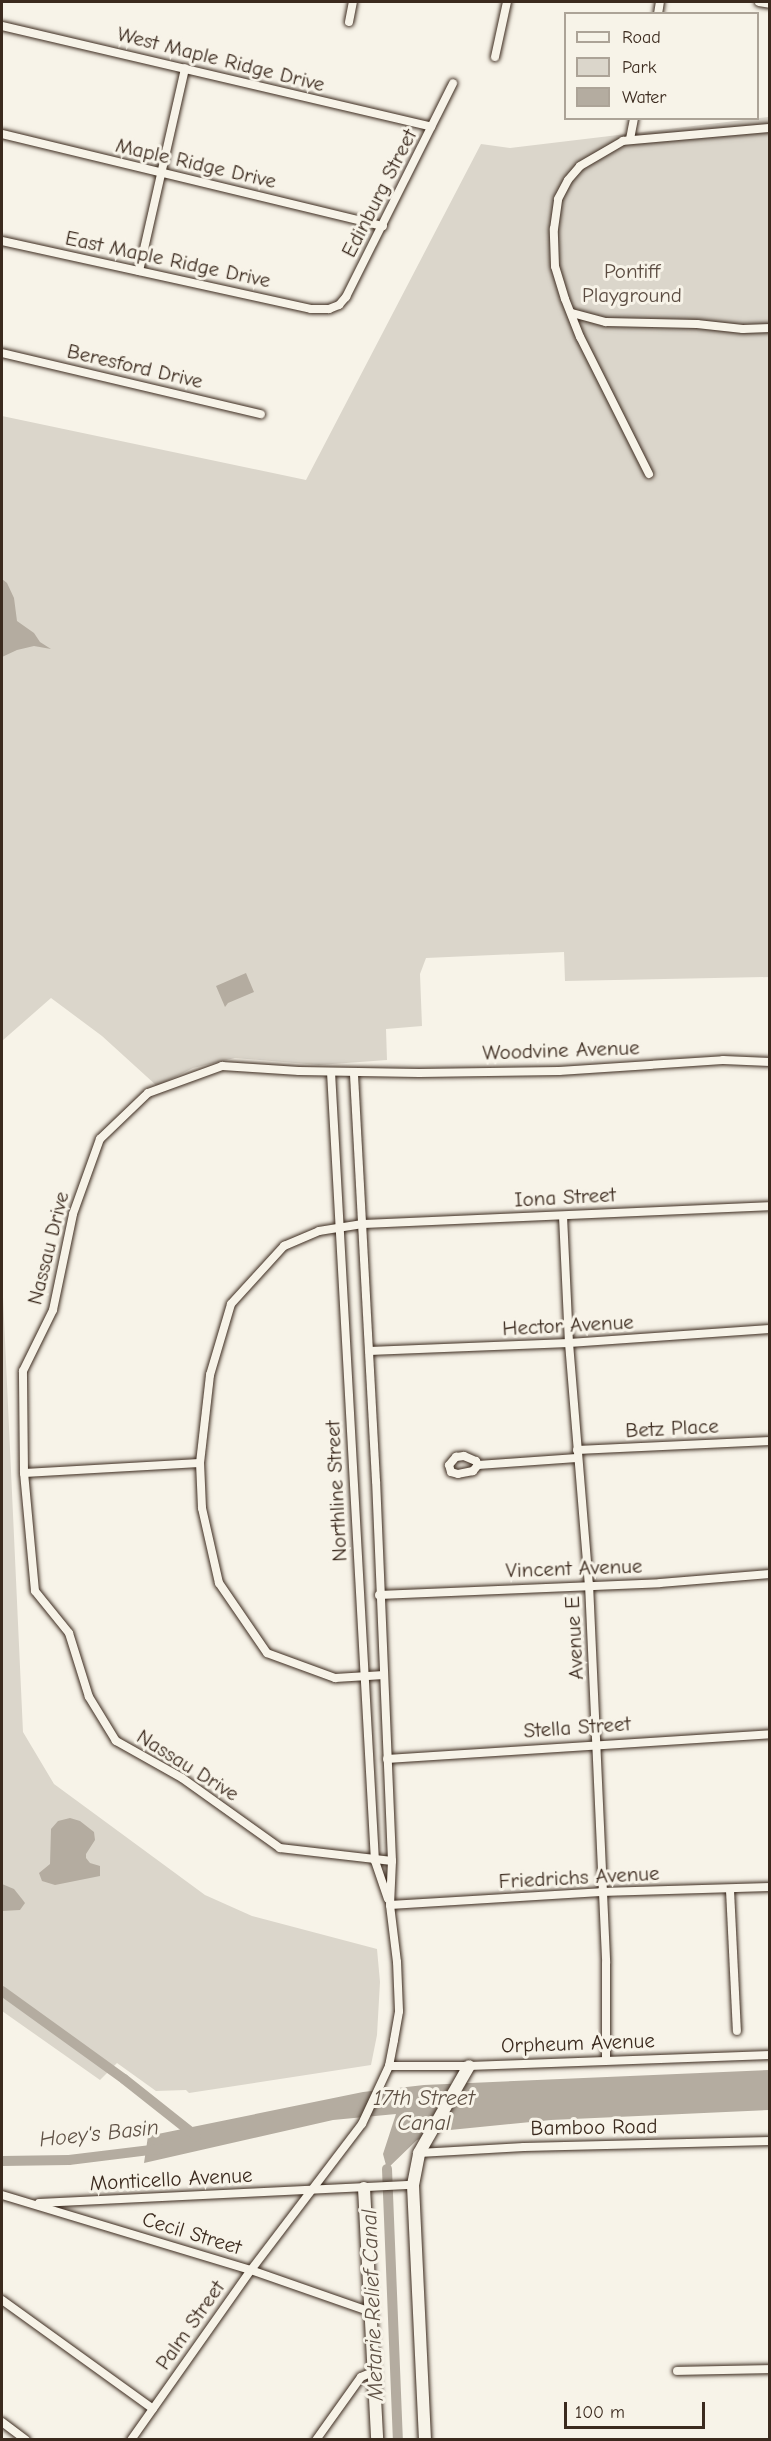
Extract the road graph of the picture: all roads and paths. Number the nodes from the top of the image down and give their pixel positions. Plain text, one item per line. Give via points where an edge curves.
1 (353, 2) edge
2 (507, 2) edge
3 (759, 2) edge
4 (770, 4) edge
5 (349, 22) dead end
6 (2, 26) edge
7 (495, 57) dead end
8 (185, 68) junction
9 (453, 83) dead end
10 (634, 120) edge
11 (431, 127) junction
12 (770, 128) edge
13 (2, 135) edge
14 (630, 139) junction
15 (161, 173) junction
16 (383, 226) junction
17 (2, 241) edge
18 (139, 271) junction
19 (327, 310) joint
20 (572, 313) junction
21 (770, 328) edge
22 (2, 353) edge
23 (261, 414) dead end
24 (649, 474) dead end
25 (770, 1062) edge
26 (331, 1072) junction
27 (354, 1073) junction
28 (770, 1206) edge
29 (563, 1216) junction
30 (362, 1224) junction
31 (341, 1228) junction
32 (770, 1329) edge
33 (569, 1343) junction
34 (369, 1351) junction
35 (770, 1441) edge
36 (577, 1454) junction
37 (200, 1463) junction
38 (478, 1466) dead end
39 (24, 1473) junction
40 (770, 1574) edge
41 (589, 1584) junction
42 (379, 1595) junction
43 (384, 1675) junction
44 (364, 1676) junction
45 (770, 1734) edge
46 (597, 1743) junction
47 (387, 1759) junction
48 (375, 1861) junction
49 (392, 1861) junction
50 (770, 1887) edge
51 (730, 1890) junction
52 (602, 1892) junction
53 (390, 1905) junction
54 (737, 2031) dead end
55 (770, 2055) edge
56 (606, 2060) junction
57 (388, 2066) junction
58 (466, 2072) junction
59 (770, 2141) edge
60 (419, 2153) junction
61 (324, 2175) joint
62 (413, 2185) junction
63 (368, 2188) junction
64 (310, 2190) junction
65 (2, 2195) edge
66 (33, 2203) junction
67 (251, 2270) junction
68 (2, 2300) edge
69 (371, 2312) junction
70 (770, 2369) edge
71 (677, 2371) dead end
72 (373, 2372) junction
73 (153, 2409) junction
74 (2, 2422) edge
75 (26, 2439) edge
76 (131, 2439) edge
77 (316, 2439) edge
78 (376, 2439) edge
79 (425, 2439) edge

1 - 5 street
2 - 7 street
3 - 4 street
6 - 8 street, West Maple Ridge Drive
8 - 11 street, West Maple Ridge Drive
8 - 15 street
9 - 11 street, Edinburg Street
10 - 14 street
11 - 16 street, Edinburg Street
12 - 14 street
13 - 15 street, Maple Ridge Drive
14 - 20 street via 580,166 558,199 555,266
15 - 16 street, Maple Ridge Drive
15 - 18 street
16 - 19 street, Edinburg Street via 346,297
17 - 18 street, East Maple Ridge Drive
18 - 19 street, East Maple Ridge Drive
20 - 21 street via 606,322
20 - 24 street via 580,337
22 - 23 street, Beresford Drive
25 - 27 street, Woodvine Avenue via 723,1060 559,1071
26 - 27 street, Nassau Drive
26 - 31 street, Northline Street
26 - 39 street, Nassau Drive via 222,1066 148,1093 100,1139 73,1214 53,1310 23,1371
27 - 30 street, Northline Street
28 - 29 street, Iona Street
29 - 30 street, Iona Street
29 - 33 street, Avenue E
30 - 31 street, Iona Street
30 - 34 street, Northline Street
31 - 37 street, Iona Street via 319,1231 284,1246 231,1304 210,1375
31 - 44 street, Northline Street
32 - 33 street, Hector Avenue
33 - 34 street, Hector Avenue
33 - 36 street, Avenue E
34 - 42 street, Northline Street
35 - 36 street, Betz Place
36 - 38 street, Betz Place
36 - 41 street, Avenue E
37 - 39 street
37 - 44 street, Iona Street via 202,1508 219,1583 267,1653 335,1678
39 - 48 street, Nassau Drive via 35,1592 69,1633 89,1697 116,1741 182,1778 280,1848
40 - 41 street, Vincent Avenue
41 - 42 street, Vincent Avenue
41 - 46 street, Avenue E
42 - 43 street, Northline Street
43 - 44 street, Iona Street
43 - 47 street, Northline Street
44 - 48 street, Northline Street
45 - 46 street, Stella Street
46 - 47 street, Stella Street
46 - 52 street, Avenue E
47 - 49 street, Northline Street
48 - 49 street, Nassau Drive
48 - 53 street, Northline Street
49 - 53 street, Northline Street
50 - 51 street, Friedrichs Avenue
51 - 52 street, Friedrichs Avenue
51 - 54 street
52 - 53 street, Friedrichs Avenue
52 - 56 street, Avenue E
53 - 57 street, Northline Street via 399,2011
55 - 56 street, Orpheum Avenue
56 - 58 street, Orpheum Avenue
57 - 58 street, Orpheum Avenue
57 - 61 street, Northline Street via 362,2124
58 - 60 street
59 - 60 street, Bamboo Road
60 - 62 street
61 - 64 street, Palm Street
62 - 63 street, Monticello Avenue
62 - 79 street
63 - 64 street, Monticello Avenue
63 - 69 street
64 - 66 street, Monticello Avenue
64 - 67 street, Palm Street
65 - 66 street, Cecil Street
66 - 67 street, Cecil Street
67 - 69 street, Cecil Street
67 - 73 street, Palm Street
68 - 73 street
69 - 72 street
70 - 71 street
72 - 77 street via 361,2377
72 - 78 street
73 - 76 street, Palm Street
74 - 75 street

